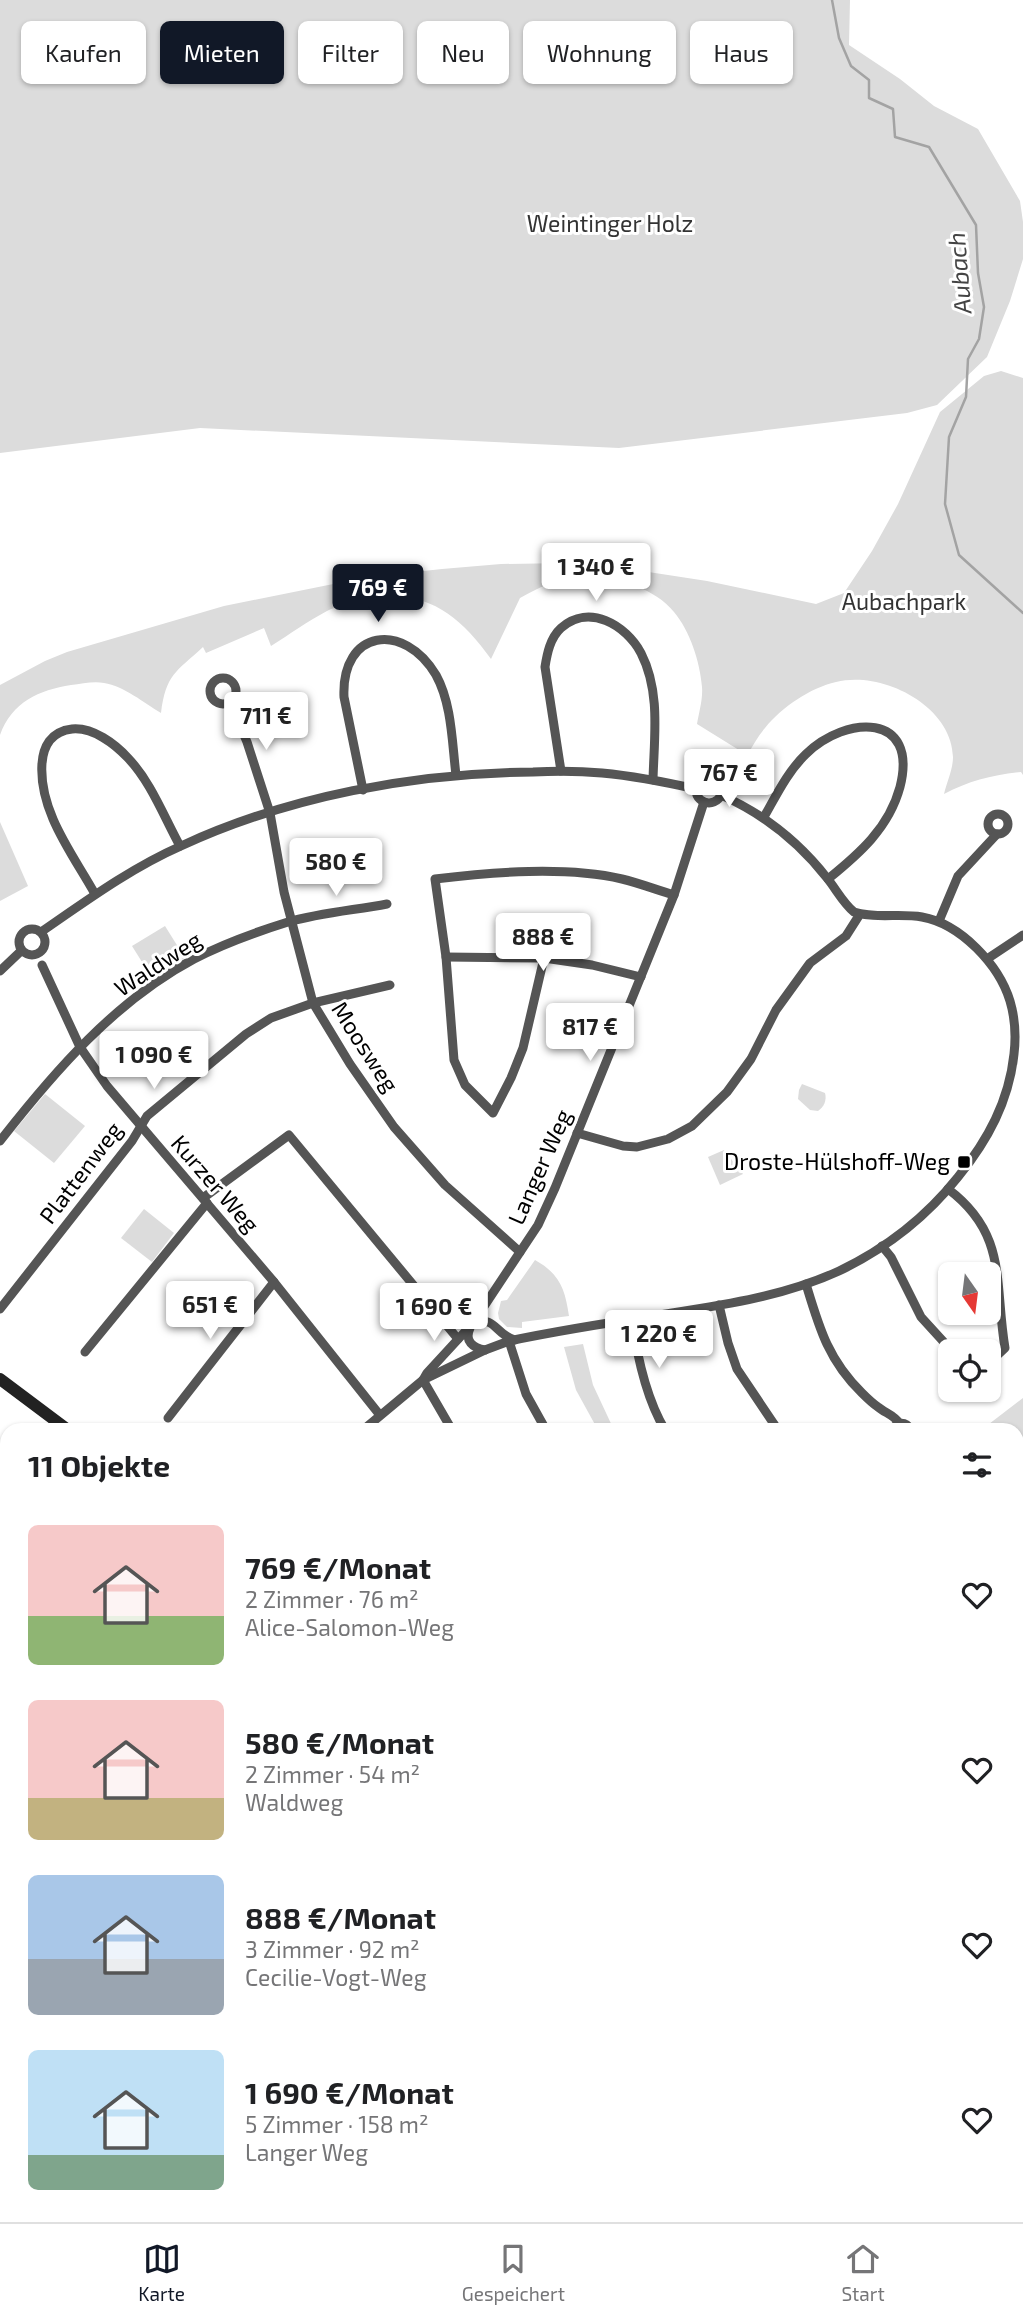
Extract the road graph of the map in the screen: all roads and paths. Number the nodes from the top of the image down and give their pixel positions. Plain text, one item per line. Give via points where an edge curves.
1 (230, 702) dead end
2 (561, 771) junction
3 (456, 775) junction
4 (653, 780) junction
5 (696, 789) junction
6 (363, 790) junction
7 (721, 794) junction
8 (704, 802) junction
9 (270, 813) junction
10 (764, 817) junction
11 (997, 834) dead end
12 (180, 846) junction
13 (828, 879) junction
14 (95, 894) junction
15 (674, 895) junction
16 (387, 904) dead end
17 (860, 914) junction
18 (291, 921) junction
19 (939, 922) junction
20 (41, 932) junction
21 (1023, 935) edge
22 (21, 951) junction
23 (446, 957) junction
24 (544, 958) junction
25 (987, 960) junction
26 (42, 965) dead end
27 (0, 971) edge
28 (641, 977) junction
29 (390, 985) dead end
30 (313, 1003) junction
31 (1019, 1023) edge
32 (80, 1047) junction
33 (140, 1127) junction
34 (578, 1132) junction
35 (0, 1140) edge
36 (948, 1189) junction
37 (205, 1201) junction
38 (883, 1246) junction
39 (520, 1252) junction
40 (274, 1282) junction
41 (806, 1284) junction
42 (485, 1304) junction
43 (719, 1306) junction
44 (0, 1309) edge
45 (632, 1319) junction
46 (490, 1322) junction
47 (472, 1325) junction
48 (497, 1331) junction
49 (458, 1339) junction
50 (939, 1339) edge
51 (512, 1341) junction
52 (486, 1349) junction
53 (85, 1352) dead end
54 (1001, 1352) edge
55 (0, 1379) edge
56 (424, 1380) junction
57 (379, 1414) junction
58 (168, 1418) dead end
59 (59, 1423) edge
60 (370, 1423) edge
61 (448, 1423) edge
62 (542, 1423) edge
63 (662, 1423) edge
64 (773, 1423) edge
65 (896, 1423) edge

1 - 9 street, Moosweg
2 - 3 street
2 - 4 street
2 - 4 street via 545,667 548,651 562,627 584,618 601,619 627,634 648,671 655,716
3 - 6 street
3 - 6 street via 445,698 437,678 426,660 409,647 378,638 355,653 343,682
4 - 5 street
5 - 7 street via 700,781 711,777 720,784
5 - 8 street
6 - 9 street
7 - 8 street via 712,803
7 - 10 street
8 - 15 street, Langer Weg
9 - 12 street
9 - 18 street, Moosweg
10 - 13 street via 790,837
10 - 13 street via 799,762 824,739 862,726 889,733 903,764 894,803 871,842
11 - 19 street via 958,876
12 - 14 street
12 - 14 street via 128,759 90,732 76,729 57,734 48,741 42,762 47,802
13 - 17 street via 848,908
14 - 20 street
15 - 23 street via 622,879 570,874 507,872 435,879
15 - 28 street, Langer Weg
16 - 18 street, Waldweg
17 - 19 street
17 - 34 street via 846,936 810,964 776,1010 751,1059 692,1126 668,1139 636,1147
18 - 30 street, Moosweg
18 - 32 street, Waldweg via 192,960 129,1004
19 - 25 street via 960,934
20 - 22 street via 30,929 22,933
20 - 22 street via 45,940 41,952 33,956
21 - 25 street
22 - 27 street
23 - 24 street
23 - 24 street via 454,1060 465,1085 493,1113 523,1048
24 - 28 street
25 - 31 street
26 - 32 street, Kurzer Weg
28 - 34 street, Langer Weg
29 - 30 street, Plattenweg
30 - 33 street, Plattenweg via 271,1018 246,1034 147,1116
30 - 39 street, Moosweg via 394,1127 445,1185
31 - 36 street via 1002,1108 979,1151
32 - 33 street, Kurzer Weg
32 - 35 street, Waldweg
33 - 37 street, Kurzer Weg
33 - 44 street, Plattenweg
34 - 39 street, Langer Weg via 538,1225
36 - 38 street
36 - 54 street via 983,1224 994,1252 1005,1348
37 - 40 street, Kurzer Weg
37 - 49 street via 289,1135
37 - 53 street
38 - 41 street
38 - 50 street via 921,1317
39 - 42 street, Langer Weg
40 - 57 street, Kurzer Weg
40 - 58 street
41 - 43 street
41 - 65 street via 830,1353 861,1392 896,1418
42 - 46 street
42 - 47 street, Langer Weg
43 - 45 street
43 - 64 street via 737,1369
45 - 51 street
45 - 63 street via 648,1389
46 - 47 street
46 - 48 street
47 - 49 street, Langer Weg
47 - 52 street via 470,1342
48 - 51 street
48 - 52 street via 496,1342
49 - 56 street, Langer Weg
51 - 52 street
51 - 62 street via 526,1394
52 - 56 street
55 - 59 street
56 - 57 street, Langer Weg
56 - 61 street
57 - 60 street, Langer Weg

